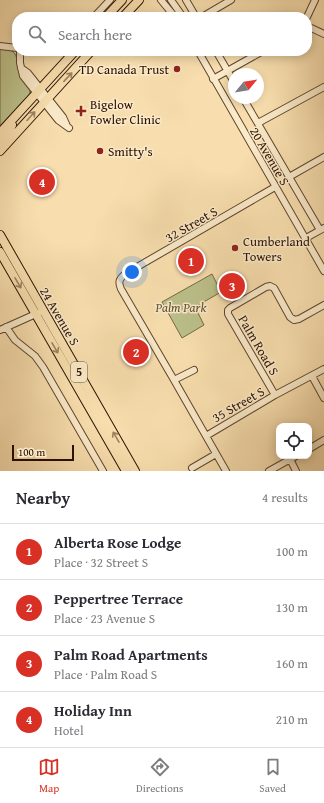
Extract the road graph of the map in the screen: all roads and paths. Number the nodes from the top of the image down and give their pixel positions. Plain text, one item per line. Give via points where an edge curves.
1 (122, 0) edge
2 (139, 0) edge
3 (161, 0) edge
4 (171, 0) edge
5 (186, 0) edge
6 (231, 0) edge
7 (315, 0) edge
8 (107, 1) edge
9 (98, 12) edge
10 (111, 12) edge
11 (128, 12) edge
12 (171, 12) edge
13 (179, 12) edge
14 (193, 12) edge
15 (211, 12) edge
16 (309, 12) edge
17 (312, 28) edge
18 (324, 34) edge
19 (0, 46) edge
20 (12, 47) edge
21 (20, 56) edge
22 (70, 56) edge
23 (87, 56) edge
24 (201, 56) edge
25 (219, 56) edge
26 (254, 56) edge
27 (227, 71) junction
28 (213, 79) junction
29 (324, 87) edge
30 (38, 91) junction
31 (46, 101) junction
32 (247, 104) edge
33 (19, 112) junction
34 (13, 120) junction
35 (258, 123) junction
36 (0, 130) edge
37 (0, 133) edge
38 (0, 143) edge
39 (0, 152) edge
40 (324, 157) edge
41 (289, 177) junction
42 (276, 187) junction
43 (0, 228) edge
44 (322, 229) edge
45 (0, 235) edge
46 (306, 238) junction
47 (0, 252) edge
48 (324, 271) edge
49 (22, 273) junction
50 (324, 305) edge
51 (43, 310) junction
52 (35, 314) junction
53 (3, 328) edge
54 (324, 369) edge
55 (194, 370) dead end
56 (312, 376) junction
57 (174, 380) junction
58 (275, 395) junction
59 (324, 398) edge
60 (206, 436) junction
61 (324, 440) edge
62 (312, 447) edge
63 (216, 454) junction
64 (290, 459) joint
65 (192, 468) dead end
66 (103, 471) edge
67 (126, 471) edge
68 (135, 471) edge
69 (226, 471) edge
70 (269, 471) edge
71 (296, 471) edge

1 - 10 main road
2 - 11 main road
3 - 12 street
4 - 13 street
5 - 14 street
6 - 15 street
7 - 16 street
8 - 9 street
17 - 18 street
19 - 20 street
21 - 30 street via 21,68 28,73
22 - 30 main road
31 -> 23 main road
24 - 28 street, 20 Avenue S
25 - 27 street
26 - 27 street
27 - 28 street
28 - 42 street, 20 Avenue S
29 - 35 street
30 - 31 street
30 - 33 main road
39 -> 31 main road
32 - 35 street, 20 Avenue S
33 - 34 main road
33 - 38 main road
34 - 36 main road
34 - 37 main road
35 - 41 street, 20 Avenue S
40 - 41 street
41 - 44 street, 20 Avenue S
42 - 46 street, 20 Avenue S
42 - 57 street, 32 Street S via 120,278 121,289
43 - 49 main road
44 - 46 street
45 - 49 main road, 24 Avenue S / 5
46 - 48 street, 20 Avenue S
47 -> 52 main road, 24 Avenue S / 5
49 - 51 main road, 24 Avenue S / 5
50 - 58 street, Palm Road S via 294,320 274,288 270,286 228,310
51 - 52 street
68 -> 51 main road, 24 Avenue S / 5
52 - 53 street
52 -> 67 main road, 24 Avenue S / 5
53 - 66 street via 35,356 43,367
54 - 56 street, 35 Street S
55 - 57 street
56 - 58 street, 35 Street S
56 - 59 street
57 - 60 street
58 - 60 street, 35 Street S
60 - 63 street
61 - 62 street
63 - 65 street
63 - 69 street
64 - 70 street
64 - 71 street

